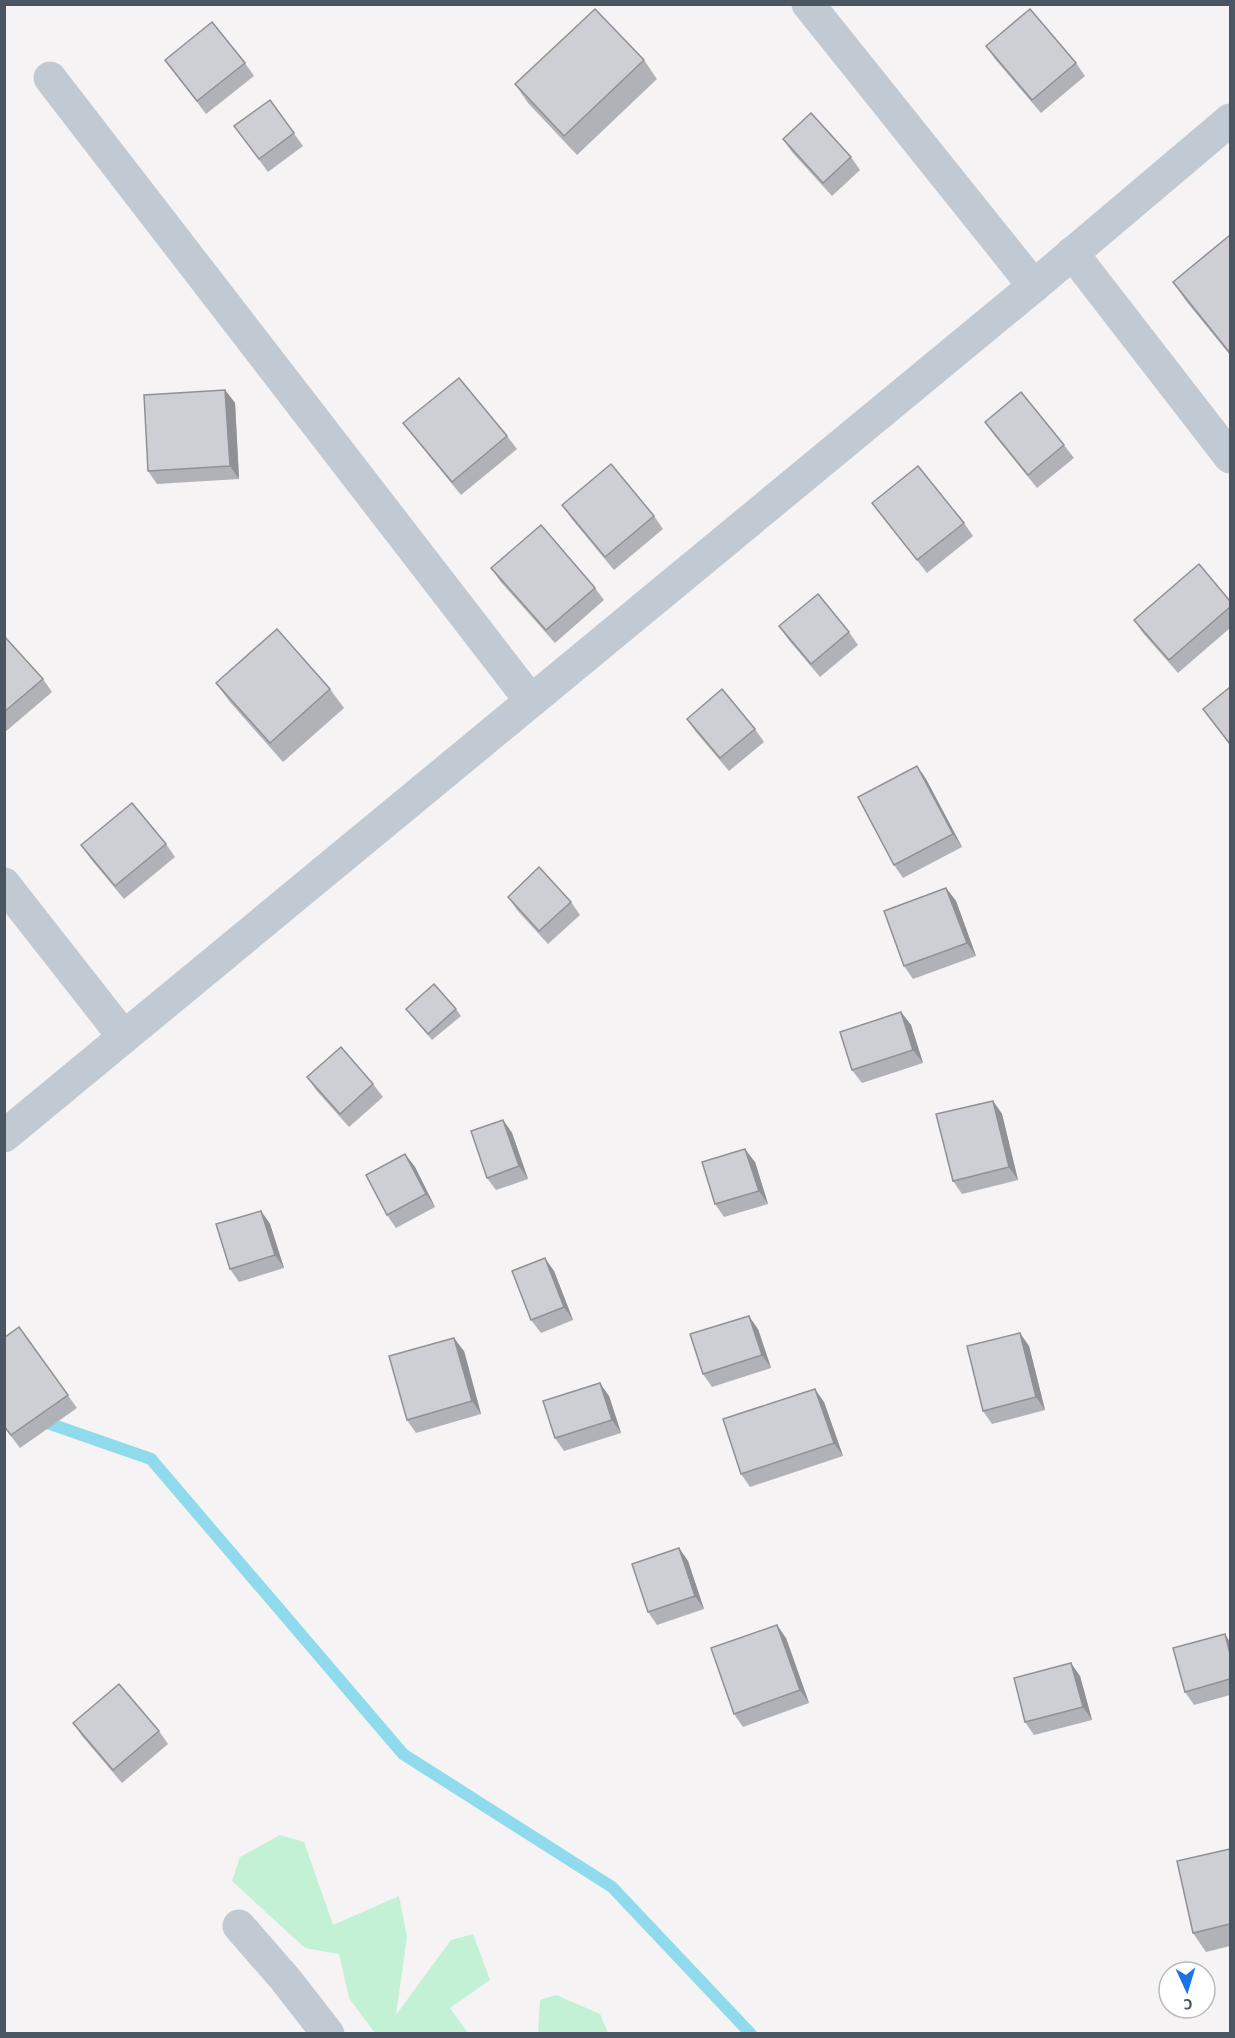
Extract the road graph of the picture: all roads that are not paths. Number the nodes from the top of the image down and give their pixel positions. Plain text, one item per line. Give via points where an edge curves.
1 (808, 4) edge
2 (50, 78) dead end
3 (1230, 120) edge
4 (1072, 253) junction
5 (1034, 286) junction
6 (1230, 457) edge
7 (531, 701) junction
8 (4, 884) edge
9 (124, 1037) junction
10 (4, 1136) edge
11 (239, 1926) dead end
12 (328, 2034) edge

1 - 5 street
2 - 7 street
3 - 4 street
4 - 5 street
4 - 6 street
5 - 7 street
7 - 9 street
8 - 9 street
9 - 10 street
11 - 12 street

